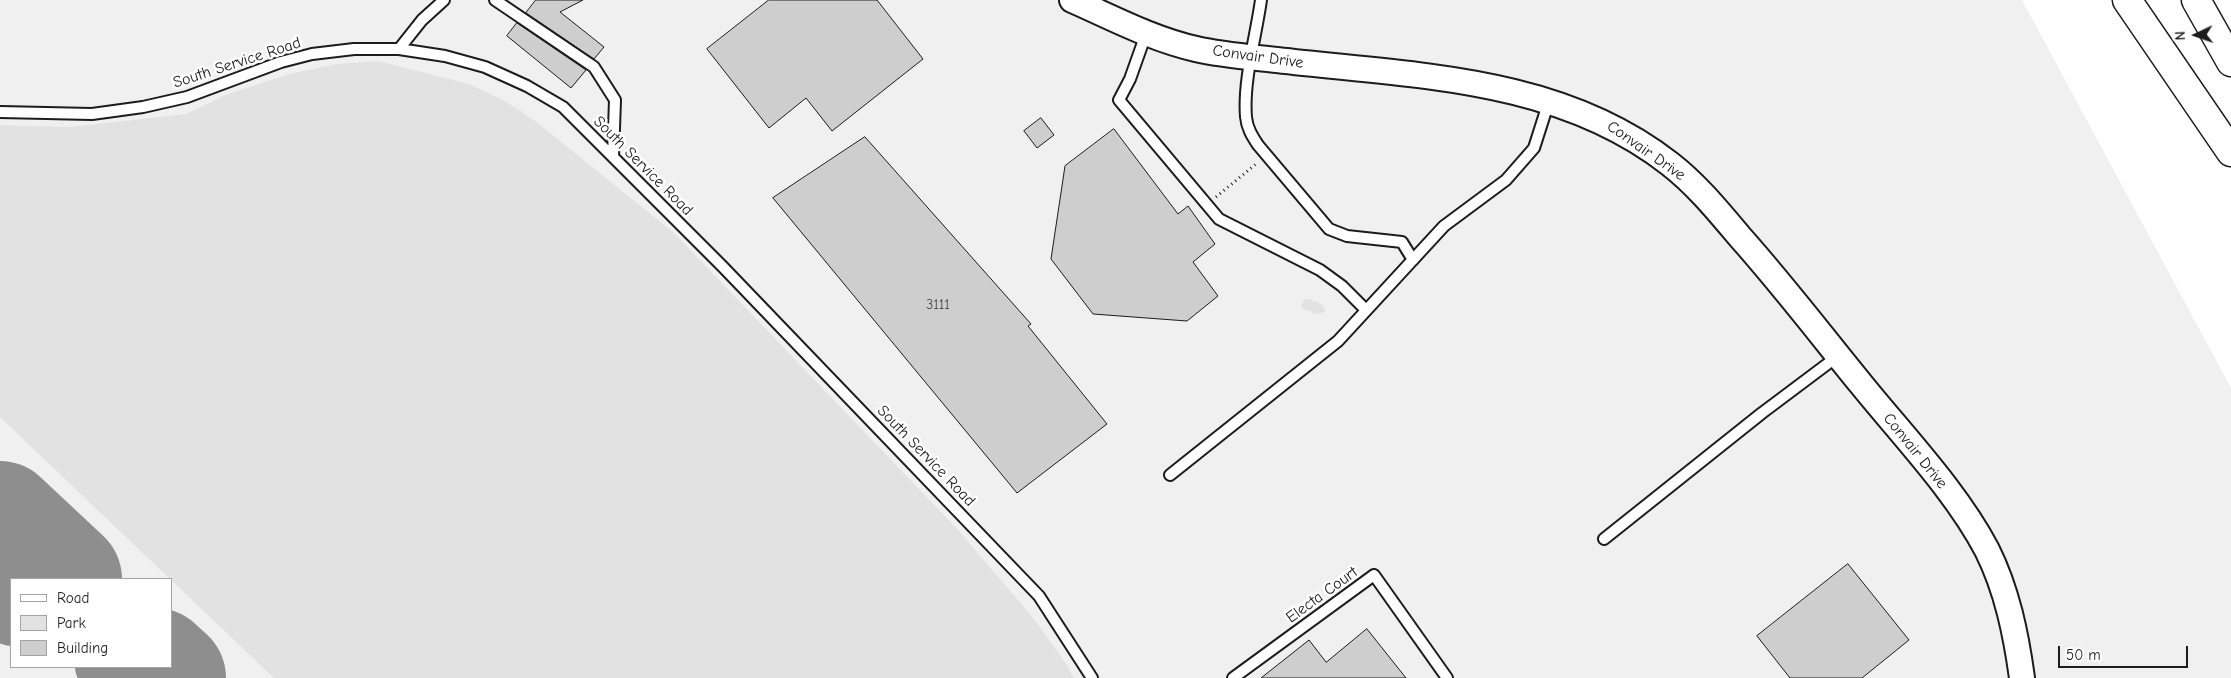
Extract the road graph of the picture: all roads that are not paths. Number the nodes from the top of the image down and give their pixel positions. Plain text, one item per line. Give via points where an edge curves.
1 (444, 0) edge
2 (494, 0) edge
3 (1072, 0) edge
4 (1261, 0) edge
5 (2127, 0) edge
6 (2196, 0) edge
7 (1146, 34) junction
8 (399, 49) junction
9 (1251, 57) junction
10 (2231, 62) edge
11 (1550, 100) junction
12 (0, 112) edge
13 (2231, 152) edge
14 (613, 157) junction
15 (1414, 260) junction
16 (1366, 310) junction
17 (1838, 356) junction
18 (1170, 475) dead end
19 (1604, 539) dead end
20 (1092, 678) edge
21 (1233, 678) edge
22 (1447, 678) edge
23 (2022, 678) edge

1 - 8 lane via 422,20
2 - 14 lane via 594,68 615,100
3 - 7 street, Convair Drive
4 - 9 lane
5 - 13 highway
6 - 10 highway
7 - 9 street, Convair Drive via 1199,49
7 - 16 lane via 1120,100 1219,219 1320,270
8 - 12 lane, South Service Road via 312,54 281,62 188,97 143,107 92,114
8 - 14 lane, South Service Road via 461,60 527,86 563,107
9 - 11 street, Convair Drive via 1430,77
9 - 15 lane via 1246,117 1250,133 1258,145 1329,228 1347,236 1402,242
11 - 15 lane via 1534,148 1506,180 1445,225
11 - 17 street, Convair Drive via 1603,121 1671,164 1700,190
14 - 20 lane, South Service Road via 1039,596
15 - 16 lane
16 - 18 lane via 1338,341
17 - 19 lane
17 - 23 street, Convair Drive via 1974,527 1988,552 2014,624
21 - 22 lane, Electa Court via 1374,575

